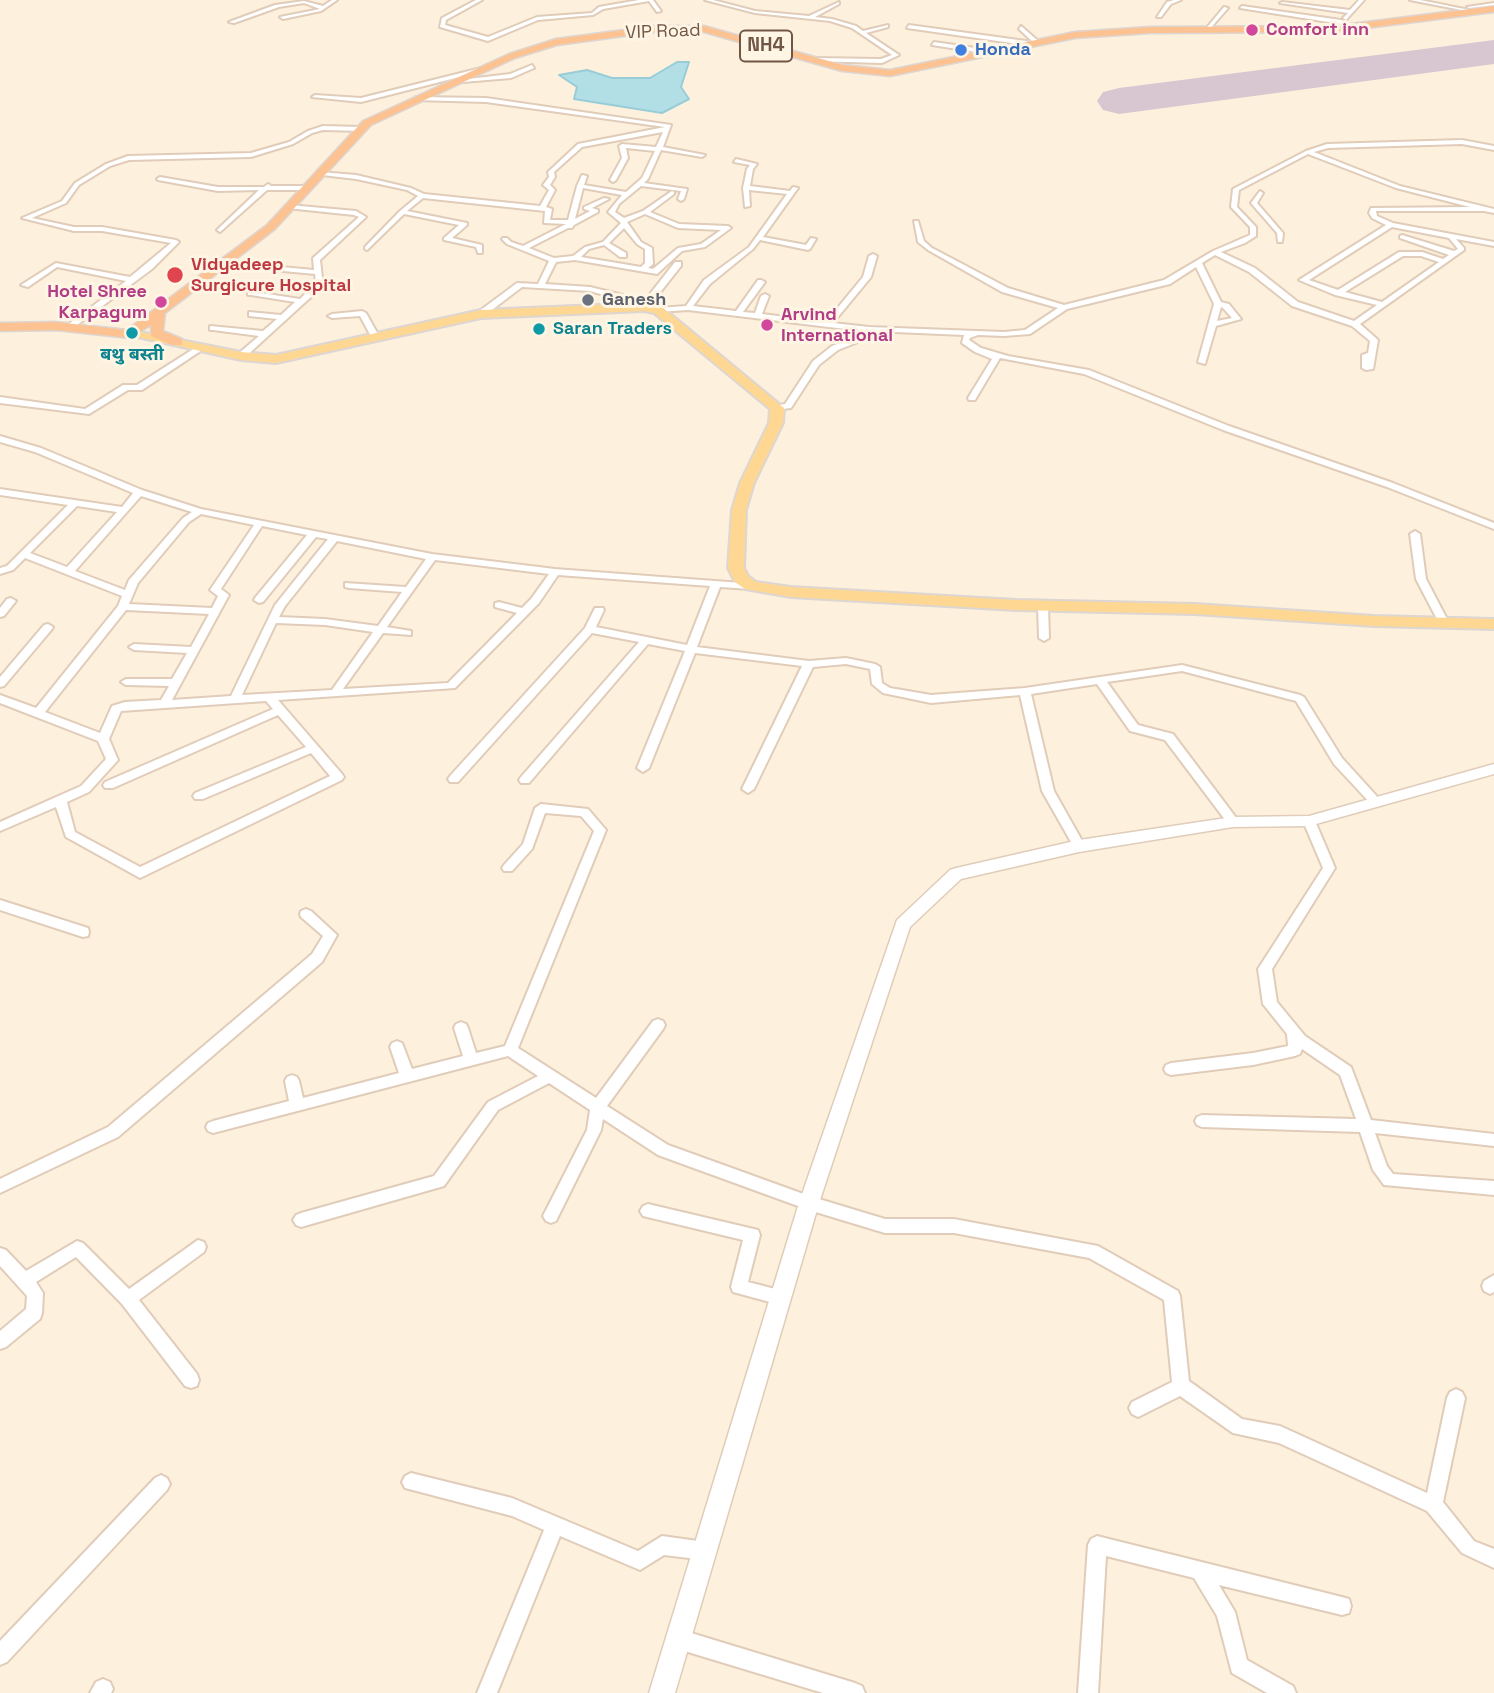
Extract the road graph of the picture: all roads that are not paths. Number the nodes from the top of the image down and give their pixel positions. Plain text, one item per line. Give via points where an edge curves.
1 (335, 0) edge
2 (481, 0) edge
3 (596, 0) edge
4 (649, 0) edge
5 (707, 0) edge
6 (1179, 0) edge
7 (1362, 0) edge
8 (1412, 0) edge
9 (1462, 0) edge
10 (837, 3) dead end
11 (1282, 3) dead end
12 (1494, 4) edge
13 (1242, 7) dead end
14 (323, 8) junction
15 (601, 8) junction
16 (1226, 8) dead end
17 (1494, 9) edge
18 (1475, 10) junction
19 (659, 11) dead end
20 (1350, 12) junction
21 (1289, 15) junction
22 (1159, 16) dead end
23 (283, 17) dead end
24 (811, 18) junction
25 (232, 22) dead end
26 (886, 26) dead end
27 (1338, 26) junction
28 (909, 27) dead end
29 (949, 27) dead end
30 (1021, 28) dead end
31 (1206, 30) junction
32 (1269, 30) junction
33 (943, 32) junction
34 (863, 33) junction
35 (976, 35) junction
36 (1030, 42) junction
37 (934, 44) dead end
38 (968, 47) junction
39 (989, 52) junction
40 (814, 60) junction
41 (532, 67) dead end
42 (481, 70) junction
43 (459, 80) junction
44 (429, 83) junction
45 (442, 89) junction
46 (314, 97) dead end
47 (416, 99) junction
48 (362, 129) junction
49 (667, 130) junction
50 (660, 146) junction
51 (704, 146) dead end
52 (1494, 148) edge
53 (1308, 152) junction
54 (702, 155) dead end
55 (736, 161) dead end
56 (322, 173) junction
57 (584, 176) dead end
58 (160, 179) dead end
59 (642, 182) junction
60 (688, 184) dead end
61 (268, 186) junction
62 (580, 186) junction
63 (308, 188) junction
64 (746, 188) junction
65 (672, 193) dead end
66 (1235, 193) junction
67 (628, 194) junction
68 (422, 196) junction
69 (606, 199) dead end
70 (681, 199) dead end
71 (747, 206) dead end
72 (289, 207) junction
73 (542, 208) junction
74 (1483, 209) junction
75 (596, 211) junction
76 (1494, 211) edge
77 (402, 212) junction
78 (611, 212) junction
79 (645, 212) junction
80 (624, 222) junction
81 (916, 222) dead end
82 (571, 225) junction
83 (1391, 225) junction
84 (220, 230) dead end
85 (758, 238) junction
86 (505, 239) dead end
87 (813, 239) dead end
88 (1452, 239) junction
89 (1399, 240) dead end
90 (1280, 241) dead end
91 (605, 243) junction
92 (1494, 244) edge
93 (368, 248) dead end
94 (525, 248) junction
95 (480, 252) dead end
96 (1215, 252) junction
97 (623, 255) dead end
98 (873, 256) dead end
99 (575, 258) junction
100 (1450, 258) junction
101 (553, 260) junction
102 (1198, 263) junction
103 (678, 264) dead end
104 (262, 267) dead end
105 (642, 270) junction
106 (317, 272) junction
107 (654, 272) junction
108 (669, 275) junction
109 (132, 280) junction
110 (761, 282) dead end
111 (25, 285) dead end
112 (541, 286) junction
113 (251, 293) dead end
114 (1338, 293) junction
115 (765, 296) dead end
116 (301, 301) junction
117 (1382, 303) junction
118 (1218, 304) junction
119 (1064, 307) junction
120 (688, 308) junction
121 (651, 309) junction
122 (159, 313) junction
123 (738, 313) junction
124 (253, 314) dead end
125 (481, 314) junction
126 (758, 315) junction
127 (332, 316) dead end
128 (283, 318) junction
129 (829, 323) junction
130 (1213, 324) junction
131 (1355, 324) junction
132 (74, 327) junction
133 (213, 328) dead end
134 (3, 329) edge
135 (869, 329) junction
136 (978, 333) junction
137 (130, 334) junction
138 (265, 334) junction
139 (376, 338) junction
140 (177, 342) junction
141 (201, 348) junction
142 (988, 352) junction
143 (1366, 355) dead end
144 (241, 356) junction
145 (1202, 362) dead end
146 (972, 398) dead end
147 (0, 400) edge
148 (777, 408) junction
149 (0, 439) edge
150 (0, 492) edge
151 (139, 492) junction
152 (75, 503) junction
153 (124, 510) junction
154 (199, 511) junction
155 (259, 524) junction
156 (1494, 526) edge
157 (313, 534) junction
158 (1415, 534) dead end
159 (334, 538) junction
160 (24, 554) junction
161 (432, 557) junction
162 (0, 571) edge
163 (68, 572) junction
164 (555, 572) junction
165 (716, 584) junction
166 (349, 585) dead end
167 (751, 586) junction
168 (410, 590) junction
169 (128, 595) junction
170 (260, 600) dead end
171 (11, 601) dead end
172 (499, 605) dead end
173 (1043, 606) junction
174 (122, 607) junction
175 (599, 610) dead end
176 (215, 611) junction
177 (524, 612) junction
178 (0, 614) edge
179 (273, 620) junction
180 (1443, 621) junction
181 (1494, 624) edge
182 (48, 627) dead end
183 (380, 629) junction
184 (590, 629) junction
185 (407, 633) dead end
186 (1044, 638) dead end
187 (646, 640) junction
188 (134, 647) dead end
189 (691, 649) junction
190 (194, 650) junction
191 (809, 664) junction
192 (1100, 680) junction
193 (126, 682) dead end
194 (176, 683) junction
195 (0, 684) edge
196 (1025, 691) junction
197 (335, 693) junction
198 (269, 697) junction
199 (0, 699) edge
200 (235, 699) junction
201 (165, 704) junction
202 (280, 710) junction
203 (38, 713) junction
204 (103, 739) junction
205 (313, 748) junction
206 (643, 768) dead end
207 (1494, 769) edge
208 (454, 779) dead end
209 (525, 780) dead end
210 (109, 785) dead end
211 (748, 789) dead end
212 (199, 796) dead end
213 (60, 800) junction
214 (1376, 802) junction
215 (1309, 821) junction
216 (1233, 822) junction
217 (0, 827) edge
218 (1079, 846) junction
219 (509, 868) dead end
220 (0, 905) edge
221 (306, 914) dead end
222 (83, 932) dead end
223 (657, 1025) dead end
224 (461, 1028) dead end
225 (1294, 1033) junction
226 (397, 1048) dead end
227 (510, 1050) junction
228 (471, 1060) junction
229 (1171, 1069) dead end
230 (550, 1076) junction
231 (408, 1077) junction
232 (292, 1081) dead end
233 (297, 1105) junction
234 (598, 1107) junction
235 (1202, 1121) dead end
236 (1366, 1126) junction
237 (213, 1127) dead end
238 (1494, 1140) edge
239 (0, 1186) edge
240 (1494, 1188) edge
241 (809, 1203) junction
242 (648, 1211) dead end
243 (551, 1216) dead end
244 (300, 1220) dead end
245 (198, 1247) dead end
246 (0, 1255) edge
247 (24, 1281) junction
248 (780, 1297) junction
249 (128, 1299) junction
250 (0, 1341) edge
251 (191, 1380) dead end
252 (1181, 1386) junction
253 (1455, 1398) dead end
254 (1138, 1408) dead end
255 (411, 1482) dead end
256 (161, 1484) dead end
257 (1433, 1505) junction
258 (555, 1525) junction
259 (705, 1551) junction
260 (1494, 1559) edge
261 (1199, 1570) junction
262 (1342, 1606) dead end
263 (678, 1639) junction
264 (0, 1655) edge
265 (486, 1693) edge
266 (662, 1693) edge
267 (855, 1693) edge
268 (1088, 1693) edge
269 (1286, 1693) edge

1 - 14 street
2 - 15 street via 444,19 442,26 488,39 537,19 593,14
3 - 15 street
4 - 15 street
4 - 19 street
5 - 24 street via 755,12
6 - 22 street via 1169,3
7 - 20 street
8 - 18 street
9 - 18 street
10 - 24 street
11 - 20 street
12 - 18 street
13 - 21 street
14 - 23 street
14 - 25 street via 304,2 276,6
16 - 31 street
17 - 18 highway, VIP Road / NH4
18 - 27 highway, VIP Road / NH4
20 - 27 street
21 - 27 street
21 - 32 street
24 - 34 street
26 - 34 street
27 - 32 highway, VIP Road / NH4
28 - 33 street
29 - 33 street
30 - 36 street
31 - 32 highway, VIP Road / NH4
31 - 36 highway, VIP Road / NH4 via 1127,31
33 - 35 street
34 - 40 street via 896,55 882,61
35 - 36 street
35 - 38 street
36 - 39 highway, VIP Road / NH4
37 - 38 street
38 - 39 street
39 - 40 highway, VIP Road / NH4 via 890,73
40 - 42 highway, VIP Road / NH4 via 704,29 654,29 556,41
41 - 43 street via 511,76
42 - 43 highway, VIP Road / NH4
42 - 44 street
43 - 45 highway, VIP Road / NH4
44 - 45 street
44 - 46 street via 361,100
45 - 47 highway, VIP Road / NH4
47 - 48 highway, VIP Road / NH4
47 - 49 street via 486,100 669,126
48 - 56 highway, VIP Road / NH4
48 - 109 street via 323,128 291,144 251,155 128,158 77,184 64,202 25,218 176,242
49 - 50 street
49 - 73 street via 580,145 551,172 546,185 552,190
50 - 51 street
50 - 54 street
50 - 59 street
50 - 59 street via 622,146 625,158 617,180
52 - 53 street via 1462,142 1327,146
53 - 66 street via 1258,176
53 - 74 street via 1398,187
55 - 64 street via 754,164
56 - 63 highway, VIP Road / NH4
56 - 68 street via 356,177
57 - 62 street
58 - 61 street via 218,188
59 - 60 street
59 - 67 street
59 - 70 street via 685,190
61 - 63 street
61 - 84 street
62 - 67 street
62 - 82 street
63 - 72 highway, VIP Road / NH4
64 - 71 street
64 - 85 street via 793,191
65 - 79 street
66 - 90 street via 1258,194 1254,203 1280,233
66 - 96 street via 1234,207 1253,227 1253,236
67 - 78 street
68 - 73 street
68 - 77 street
69 - 75 street via 586,208
72 - 106 street via 356,212 363,217 316,260
72 - 122 highway, VIP Road / NH4
73 - 82 street via 550,209 546,222
74 - 76 street
74 - 83 street via 1373,209 1374,217
75 - 78 street
75 - 82 street
77 - 93 street
77 - 95 street via 465,223 446,239 480,246
78 - 80 street
79 - 80 street
79 - 107 street via 678,226 728,228 703,246 680,249
80 - 91 street
80 - 105 street via 648,248 649,264
81 - 119 street via 921,242 930,249 1005,290
82 - 94 street
83 - 88 street
83 - 114 street via 1303,280
85 - 87 street via 807,248
85 - 120 street via 707,282
86 - 94 street
88 - 92 street
88 - 100 street via 1462,249
89 - 100 street
91 - 97 street
91 - 99 street via 587,248
94 - 101 street
96 - 102 street
96 - 131 street via 1252,270 1295,304
98 - 129 street via 867,277
99 - 101 street
99 - 105 street
100 - 114 street via 1402,254
100 - 117 street
101 - 112 street
102 - 118 street
102 - 119 street via 1167,282
103 - 108 street
104 - 106 street
105 - 107 street
106 - 116 street via 320,284
107 - 108 street
108 - 121 street
109 - 111 street via 56,265
109 - 132 street
110 - 123 street
112 - 121 street via 610,293
112 - 125 street via 520,285
113 - 116 street
114 - 117 street
115 - 126 street
116 - 128 street
117 - 131 street
118 - 130 street
118 - 130 street via 1237,319
119 - 136 street via 1027,332
120 - 121 street
120 - 123 street
121 - 125 main road
121 - 148 main road
122 - 132 highway via 117,326
122 - 137 highway, VIP Road / NH4
122 - 140 highway via 156,334
123 - 126 street
124 - 128 street
125 - 139 main road
126 - 129 street
127 - 139 street via 362,313
128 - 138 street
129 - 135 street
130 - 145 street
131 - 143 street via 1374,340 1370,367 1364,367
132 - 134 highway
132 - 137 highway
133 - 138 street
135 - 136 street
135 - 148 street via 816,363 788,406
136 - 142 street via 965,341
137 - 140 main road
138 - 144 street
139 - 144 main road via 299,356
140 - 141 main road
141 - 144 main road
141 - 147 street via 139,388 126,387 86,412
142 - 146 street via 996,358
142 - 156 street via 1086,372
148 - 167 main road via 776,423 739,510 736,568
149 - 151 street
150 - 152 street
151 - 153 street
151 - 154 street
152 - 153 street
152 - 160 street
153 - 163 street
154 - 155 street
154 - 169 street via 133,582
155 - 157 street
155 - 176 street via 215,590 224,595
157 - 159 street
157 - 170 street
158 - 180 street via 1421,579
159 - 161 street
159 - 179 street
160 - 162 street
160 - 163 street
161 - 164 street
161 - 168 street
163 - 169 street
164 - 165 street
164 - 177 street
165 - 167 street
165 - 189 street
166 - 168 street
167 - 173 main road
168 - 183 street
169 - 174 street
171 - 178 street
172 - 177 street
173 - 180 main road
173 - 186 street
174 - 176 street
174 - 203 street
175 - 184 street
176 - 190 street
177 - 197 street via 451,687
179 - 183 street
179 - 200 street
180 - 181 main road
182 - 195 street
183 - 185 street
183 - 197 street
184 - 187 street
184 - 208 street
187 - 189 street
187 - 209 street
188 - 190 street
189 - 191 street
189 - 206 street
190 - 194 street
191 - 196 street via 846,661 875,667 877,684 887,691 931,699
191 - 211 street
192 - 196 street
192 - 214 street via 1182,668 1300,699 1338,761
192 - 216 street via 1134,728 1169,737
193 - 194 street
194 - 201 street
196 - 218 street via 1048,791
197 - 198 street
198 - 200 street
198 - 202 street
199 - 203 street
200 - 201 street
201 - 204 street via 116,709
202 - 205 street
202 - 210 street
203 - 204 street
204 - 213 street via 112,760 85,789
205 - 212 street
205 - 213 street via 338,777 140,873 69,834
207 - 214 street
213 - 217 street
214 - 215 street
215 - 216 street
215 - 225 street via 1329,867 1265,969 1270,1004
216 - 218 street
218 - 241 street via 956,874 903,925
219 - 227 street via 528,846 541,808 584,812 600,830
220 - 222 street
221 - 239 street via 330,935 317,958 113,1132
223 - 234 street
224 - 228 street
225 - 229 street via 1294,1049
225 - 236 street via 1346,1071
226 - 231 street
227 - 228 street
227 - 230 street
228 - 231 street
230 - 234 street
230 - 244 street via 493,1105 439,1181 405,1186
231 - 233 street
232 - 233 street
233 - 237 street
234 - 241 street via 663,1150
234 - 243 street via 594,1130
235 - 236 street
236 - 238 street
236 - 240 street via 1389,1180
241 - 248 street
241 - 252 street via 885,1226 954,1226 1092,1251 1172,1296
242 - 248 street via 752,1235 739,1287
245 - 249 street
246 - 247 street
247 - 249 street via 77,1248
247 - 250 street via 35,1293 34,1313
248 - 259 street
249 - 251 street
252 - 254 street
252 - 257 street via 1239,1427 1280,1435
253 - 257 street
255 - 258 street via 512,1507
256 - 264 street
257 - 260 street via 1468,1547
258 - 259 street via 639,1561 662,1545
258 - 265 street
259 - 263 street
261 - 262 street
261 - 268 street via 1097,1545
261 - 269 street via 1226,1612 1239,1666
263 - 266 street
263 - 267 street

